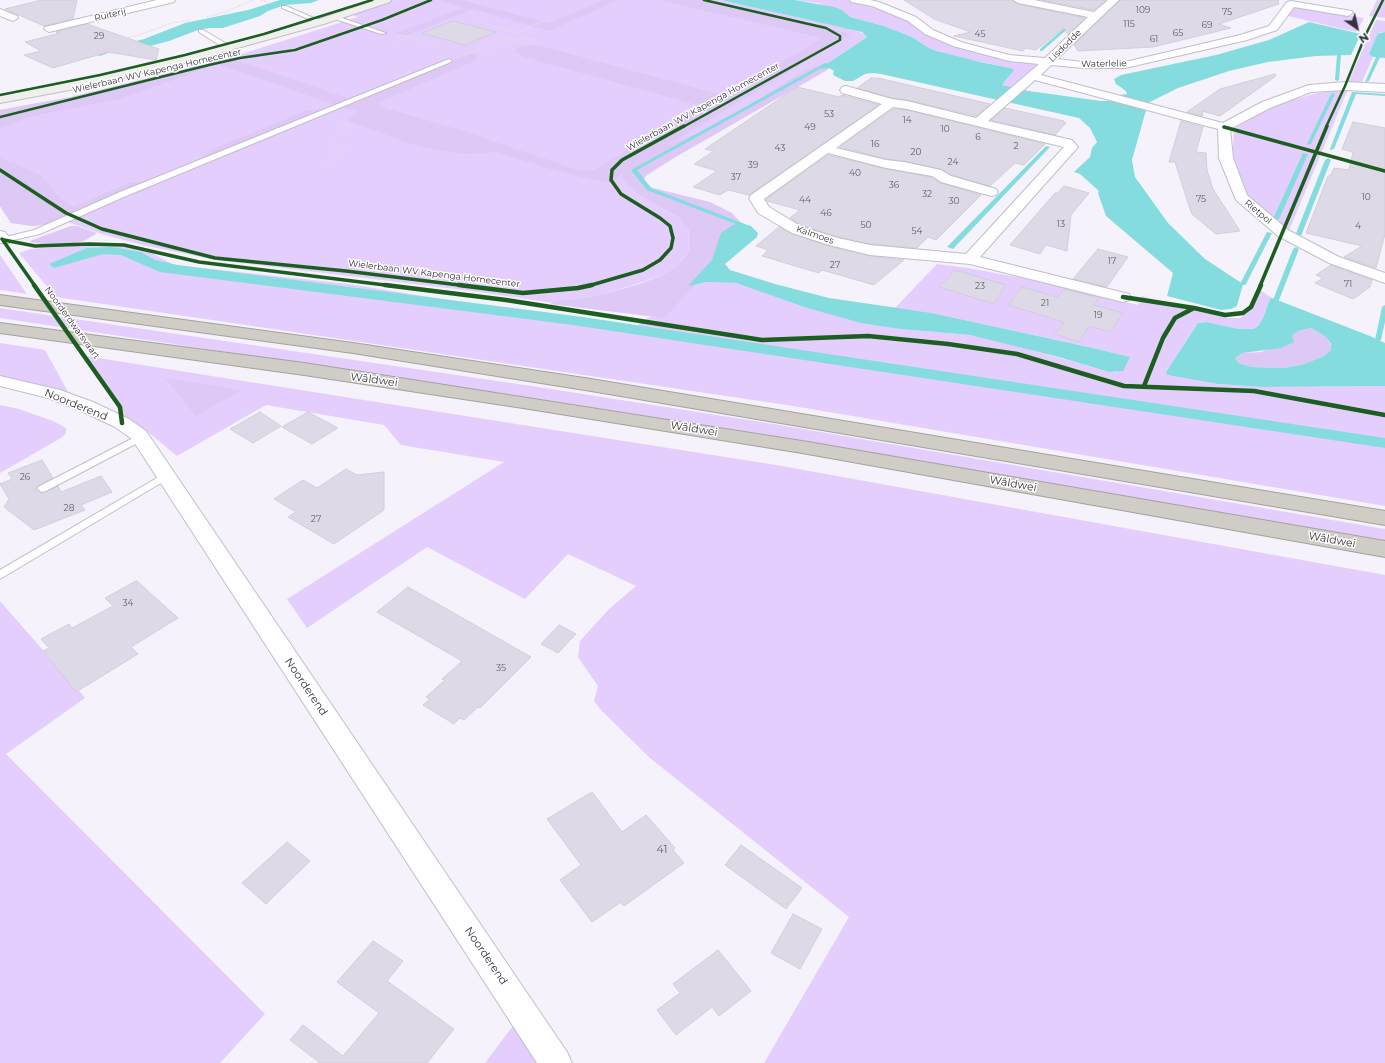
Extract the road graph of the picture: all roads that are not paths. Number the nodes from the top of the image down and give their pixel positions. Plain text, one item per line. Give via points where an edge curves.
1 (170, 0) edge
2 (386, 0) edge
3 (855, 0) edge
4 (1018, 0) edge
5 (1114, 0) edge
6 (878, 2) edge
7 (1292, 2) edge
8 (284, 7) dead end
9 (0, 12) edge
10 (1348, 14) dead end
11 (1096, 15) junction
12 (334, 17) junction
13 (13, 18) dead end
14 (320, 22) junction
15 (49, 29) dead end
16 (201, 31) dead end
17 (383, 33) dead end
18 (232, 48) junction
19 (449, 61) road end
20 (1048, 62) junction
21 (1033, 76) junction
22 (1385, 88) edge
23 (846, 90) dead end
24 (0, 99) edge
25 (891, 103) junction
26 (979, 122) junction
27 (1224, 127) junction
28 (826, 149) junction
29 (991, 192) dead end
30 (2, 238) edge
31 (970, 259) junction
32 (1385, 278) edge
33 (1123, 297) dead end
34 (0, 300) edge
35 (0, 328) edge
36 (0, 381) edge
37 (141, 438) junction
38 (167, 475) junction
39 (42, 489) dead end
40 (1385, 518) edge
41 (1385, 549) edge
42 (0, 576) edge
43 (556, 1063) edge

1 - 15 street, Ruiterij
2 - 12 main road
3 - 6 street, Waterlelie
4 - 11 street, Lisdodde
5 - 11 street, Lisdodde
6 - 20 street, Waterlelie via 929,32 957,44 1009,58
7 - 10 street, Waterlelie
7 - 20 street, Waterlelie via 1273,28 1243,38 1125,65
8 - 14 lane
9 - 13 street
11 - 20 street, Lisdodde
12 - 14 main road
12 - 17 lane
14 - 18 main road
16 - 18 lane
18 - 24 main road via 124,75
19 - 30 lane via 37,232
20 - 21 street, Lisdodde
21 - 26 street
21 - 27 street
22 - 27 street via 1345,86 1309,90 1266,105
23 - 25 street
25 - 26 street
25 - 28 street, Kalmoes
26 - 31 street via 1067,143 1071,147
27 - 32 street, Rietpol via 1226,158 1241,197 1283,233 1308,248
28 - 29 street via 886,164 928,179 946,179
28 - 31 street, Kalmoes via 756,198 763,210 797,230 834,242 870,250
31 - 33 street, Kalmoes
34 - 40 highway via 353,348 591,385
35 - 41 highway, Wâldwei via 523,402 802,447
36 - 37 street, Noorderend via 54,394 86,406 122,423
37 - 38 street, Noorderend
37 - 39 lane
38 - 42 lane
38 - 43 street, Noorderend

